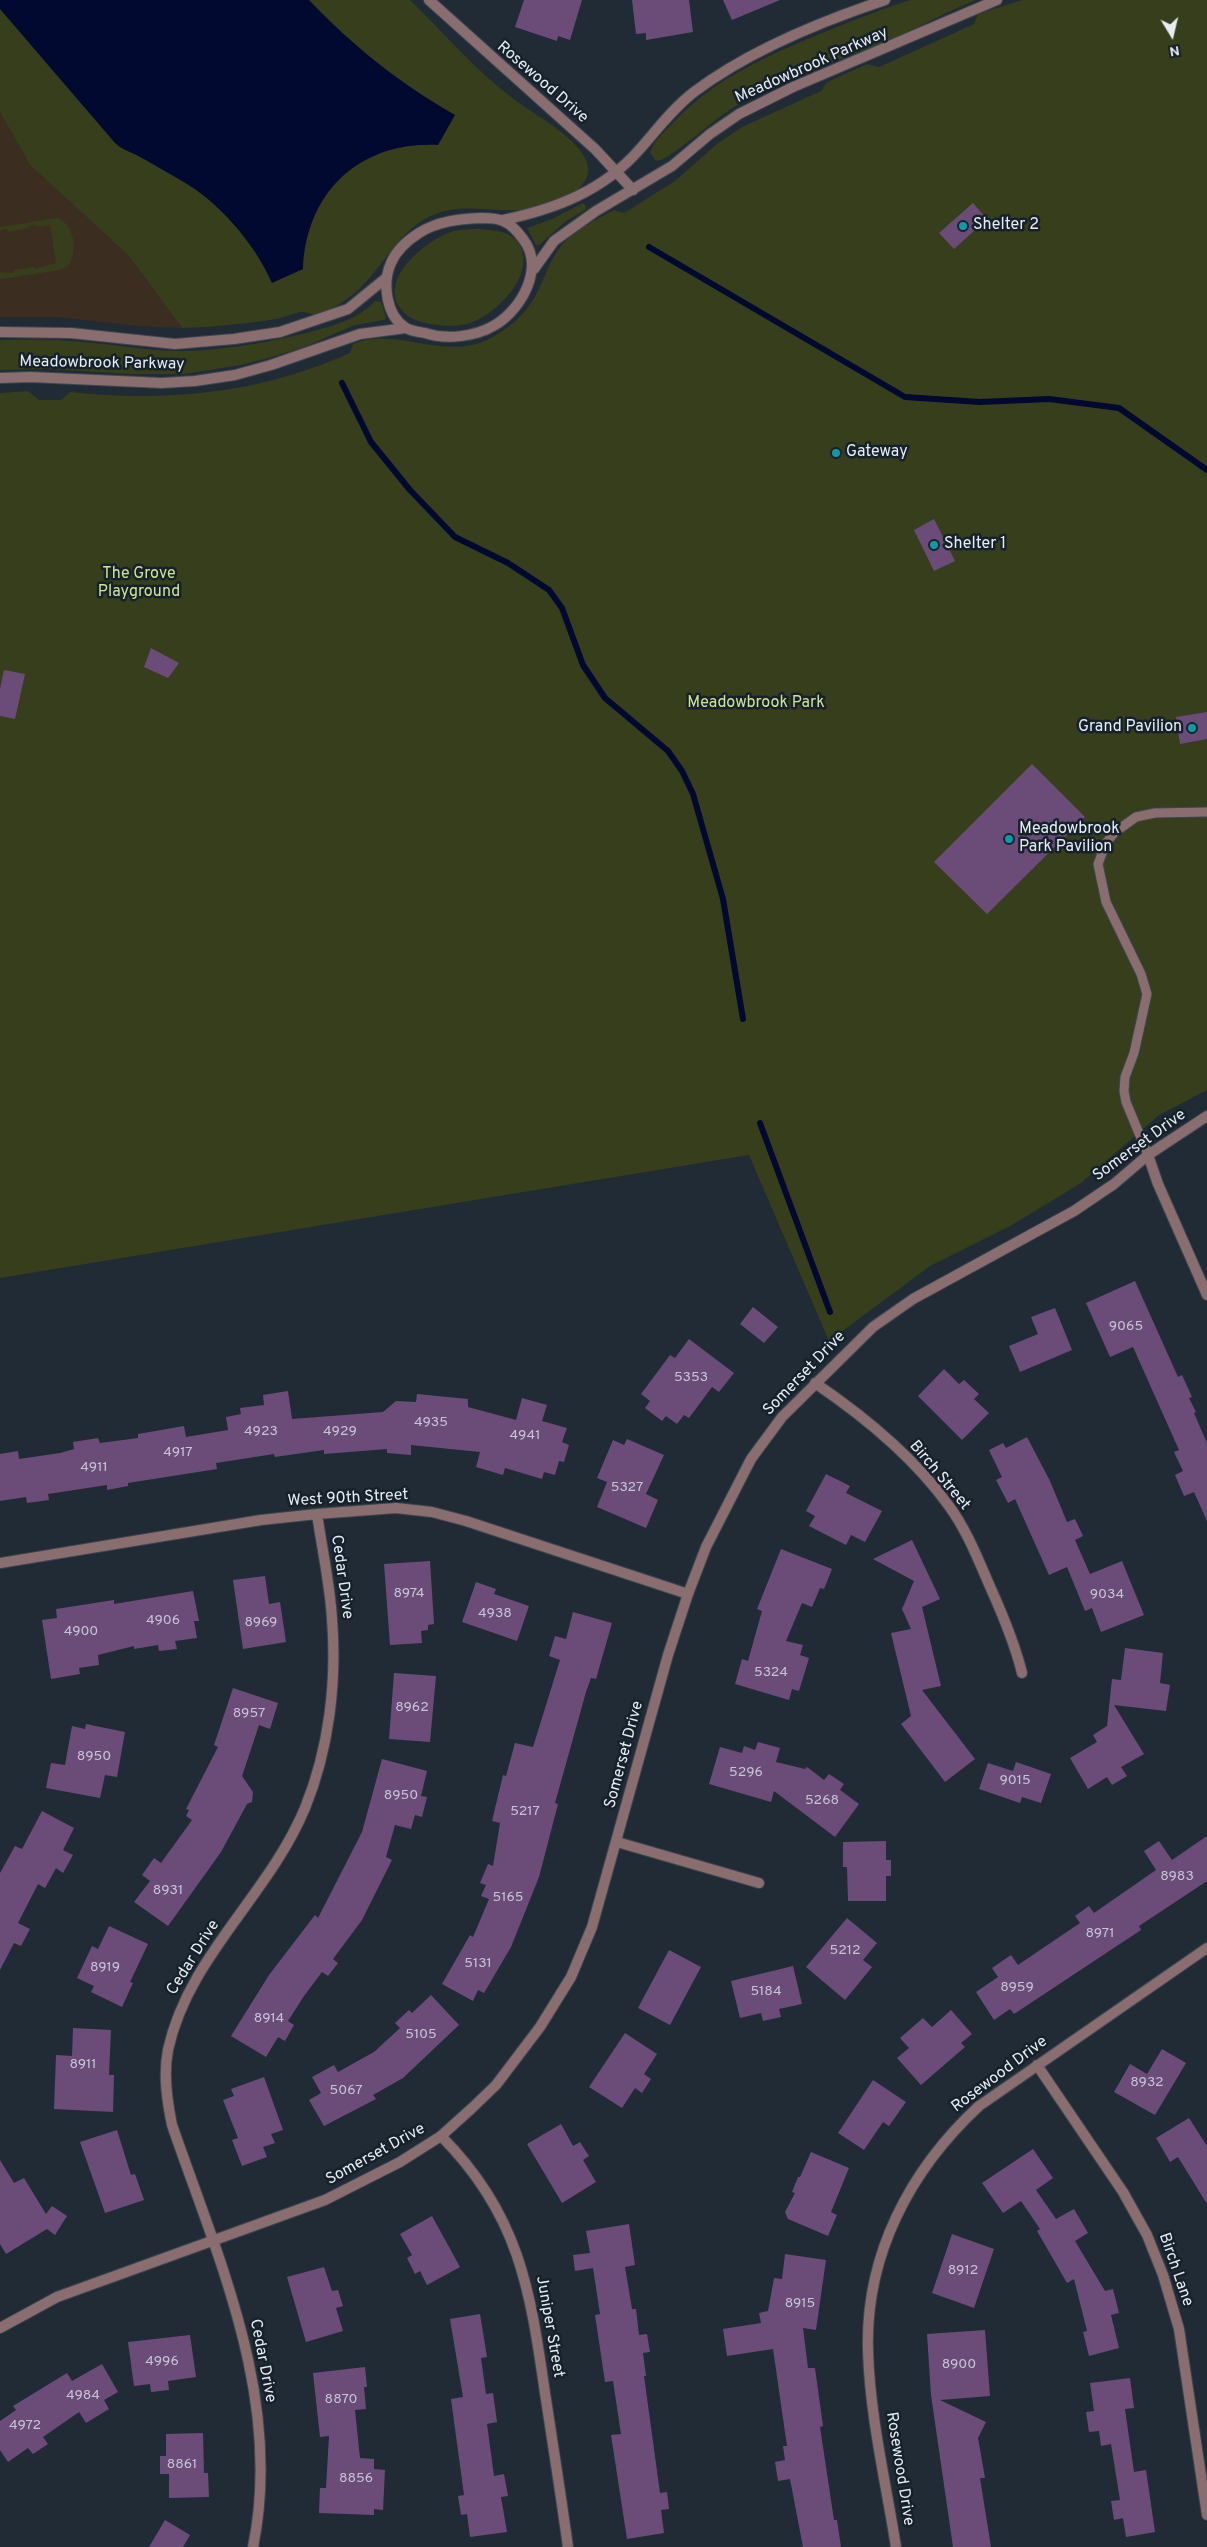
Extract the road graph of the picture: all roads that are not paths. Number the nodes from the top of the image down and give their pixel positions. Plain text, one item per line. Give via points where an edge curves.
1 (429, 0) edge
2 (885, 0) edge
3 (997, 0) edge
4 (616, 171) junction
5 (633, 190) junction
6 (503, 220) junction
7 (534, 269) junction
8 (386, 278) junction
9 (406, 328) junction
10 (0, 332) edge
11 (0, 378) edge
12 (1207, 812) edge
13 (1207, 1116) edge
14 (1148, 1155) junction
15 (1207, 1295) edge
16 (815, 1383) junction
17 (317, 1514) junction
18 (0, 1563) edge
19 (688, 1594) junction
20 (1022, 1673) dead end
21 (617, 1842) junction
22 (759, 1883) dead end
23 (1207, 1948) edge
24 (1037, 2065) junction
25 (441, 2136) junction
26 (212, 2240) junction
27 (0, 2328) edge
28 (1207, 2515) edge
29 (253, 2547) edge
30 (568, 2547) edge
31 (896, 2547) edge

1 - 4 street, Rosewood Drive
2 - 4 street, Meadowbrook Parkway via 777,44 714,77 691,94
3 - 5 street, Meadowbrook Parkway via 759,102 710,134 672,166
4 - 5 street, Rosewood Drive
4 - 6 street, Meadowbrook Parkway via 586,193 555,208
5 - 7 street, Meadowbrook Parkway via 596,210 554,241
6 - 7 street via 526,243
6 - 8 street, Meadowbrook Parkway via 456,219 433,225 401,247
7 - 9 street, Meadowbrook Parkway via 527,289 513,309 495,325 454,337 429,335
8 - 9 street, Meadowbrook Parkway via 392,314
8 - 10 street, Meadowbrook Parkway via 348,309 280,332 234,339 175,344 71,333
9 - 11 street, Meadowbrook Parkway via 360,334 271,365 195,381 162,383
12 - 14 lane via 1155,813 1136,817 1106,843 1098,864 1106,902 1141,974 1147,994 1124,1091
13 - 14 street, Somerset Drive
14 - 15 street
14 - 16 street, Somerset Drive via 1114,1184 1074,1211 913,1299 873,1327
16 - 19 street, Somerset Drive via 782,1417 752,1459 706,1547
16 - 20 street, Birch Street via 853,1409 890,1442 949,1506 971,1544 1014,1641
17 - 18 street, West 90th Street via 261,1520
17 - 19 street, West 90th Street via 396,1508 432,1512
17 - 26 street, Cedar Drive via 334,1654 332,1702 322,1753 305,1808 287,1846 186,1995 168,2051 167,2101 172,2125
19 - 21 street, Somerset Drive
21 - 22 street
21 - 25 street, Somerset Drive via 592,1928 571,1977 540,2027 496,2085
23 - 24 street, Rosewood Drive
24 - 28 street, Birch Lane via 1123,2192 1164,2275 1179,2329
24 - 31 street, Rosewood Drive via 978,2106 953,2130 922,2169 900,2206 879,2262 871,2302 868,2350
25 - 26 street, Somerset Drive via 392,2166 325,2200
25 - 30 street, Juniper Street via 461,2156 490,2197 510,2234 524,2274 535,2323
26 - 27 street, Somerset Drive via 57,2297
26 - 29 street, Cedar Drive via 247,2349 256,2400 261,2472

